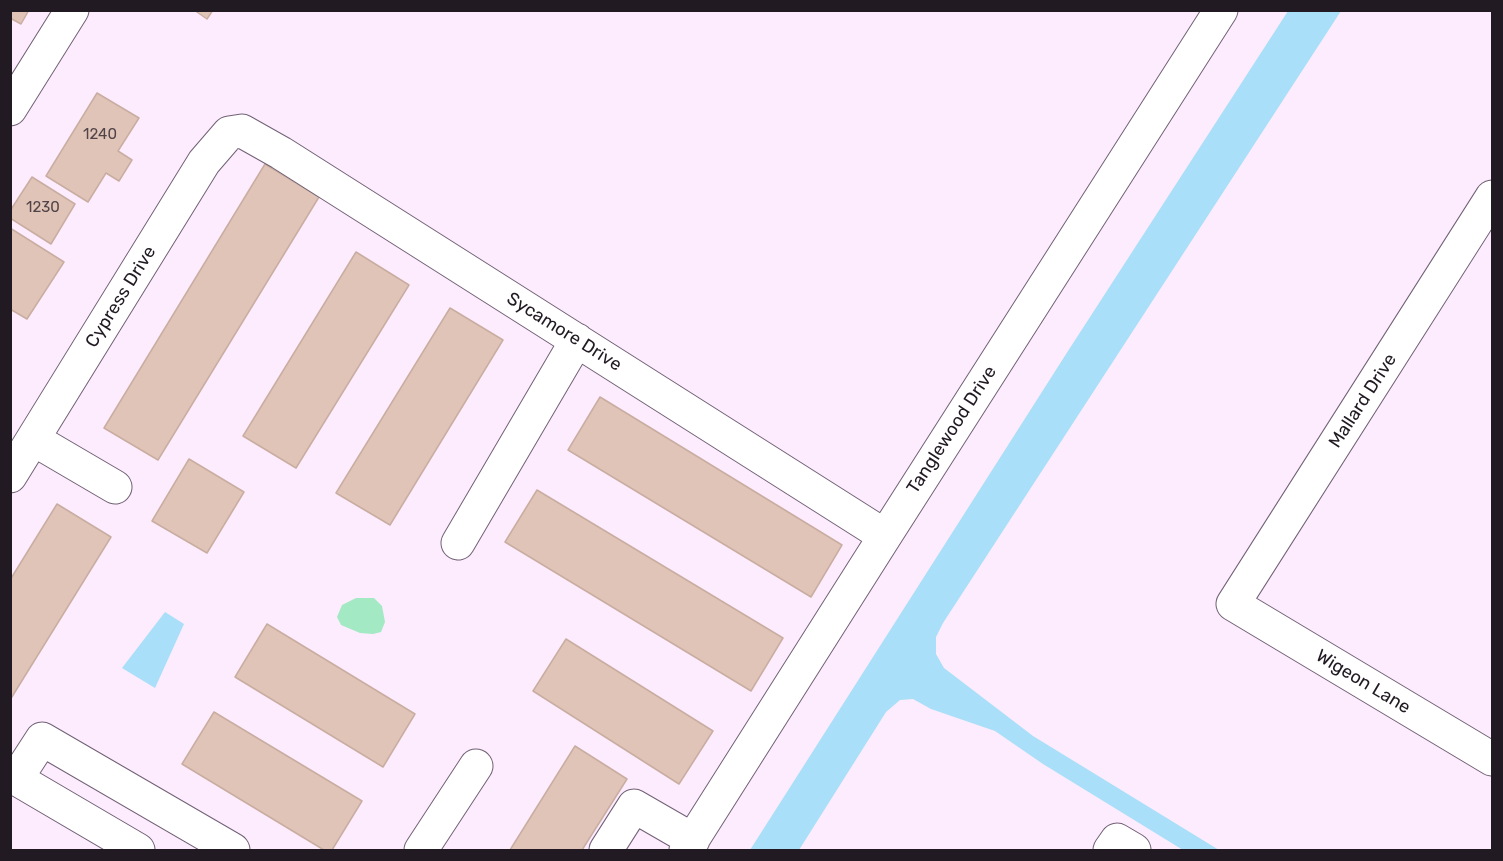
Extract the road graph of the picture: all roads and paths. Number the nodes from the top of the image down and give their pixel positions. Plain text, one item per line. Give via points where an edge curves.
1 (72, 10) edge
2 (1221, 10) edge
3 (10, 109) edge
4 (243, 131) joint
5 (1492, 197) edge
6 (577, 340) junction
7 (33, 439) junction
8 (10, 476) edge
9 (115, 487) dead end
10 (885, 536) junction
11 (458, 543) dead end
12 (1233, 604) joint
13 (1492, 759) edge
14 (476, 766) dead end
15 (13, 777) edge
16 (690, 845) edge
17 (138, 850) edge
18 (232, 850) edge
19 (421, 850) edge
20 (606, 850) edge

1 - 3 street
2 - 10 street, Tanglewood Drive
4 - 6 street, Sycamore Drive
4 - 7 street, Cypress Drive via 229,133 204,162
5 - 12 street, Mallard Drive
6 - 10 street, Sycamore Drive
6 - 11 street
7 - 8 street, Cypress Drive
7 - 9 street
10 - 16 street, Tanglewood Drive
12 - 13 street, Wigeon Lane
14 - 19 street
15 - 17 street
15 - 18 street via 42,739
16 - 20 street via 634,806

